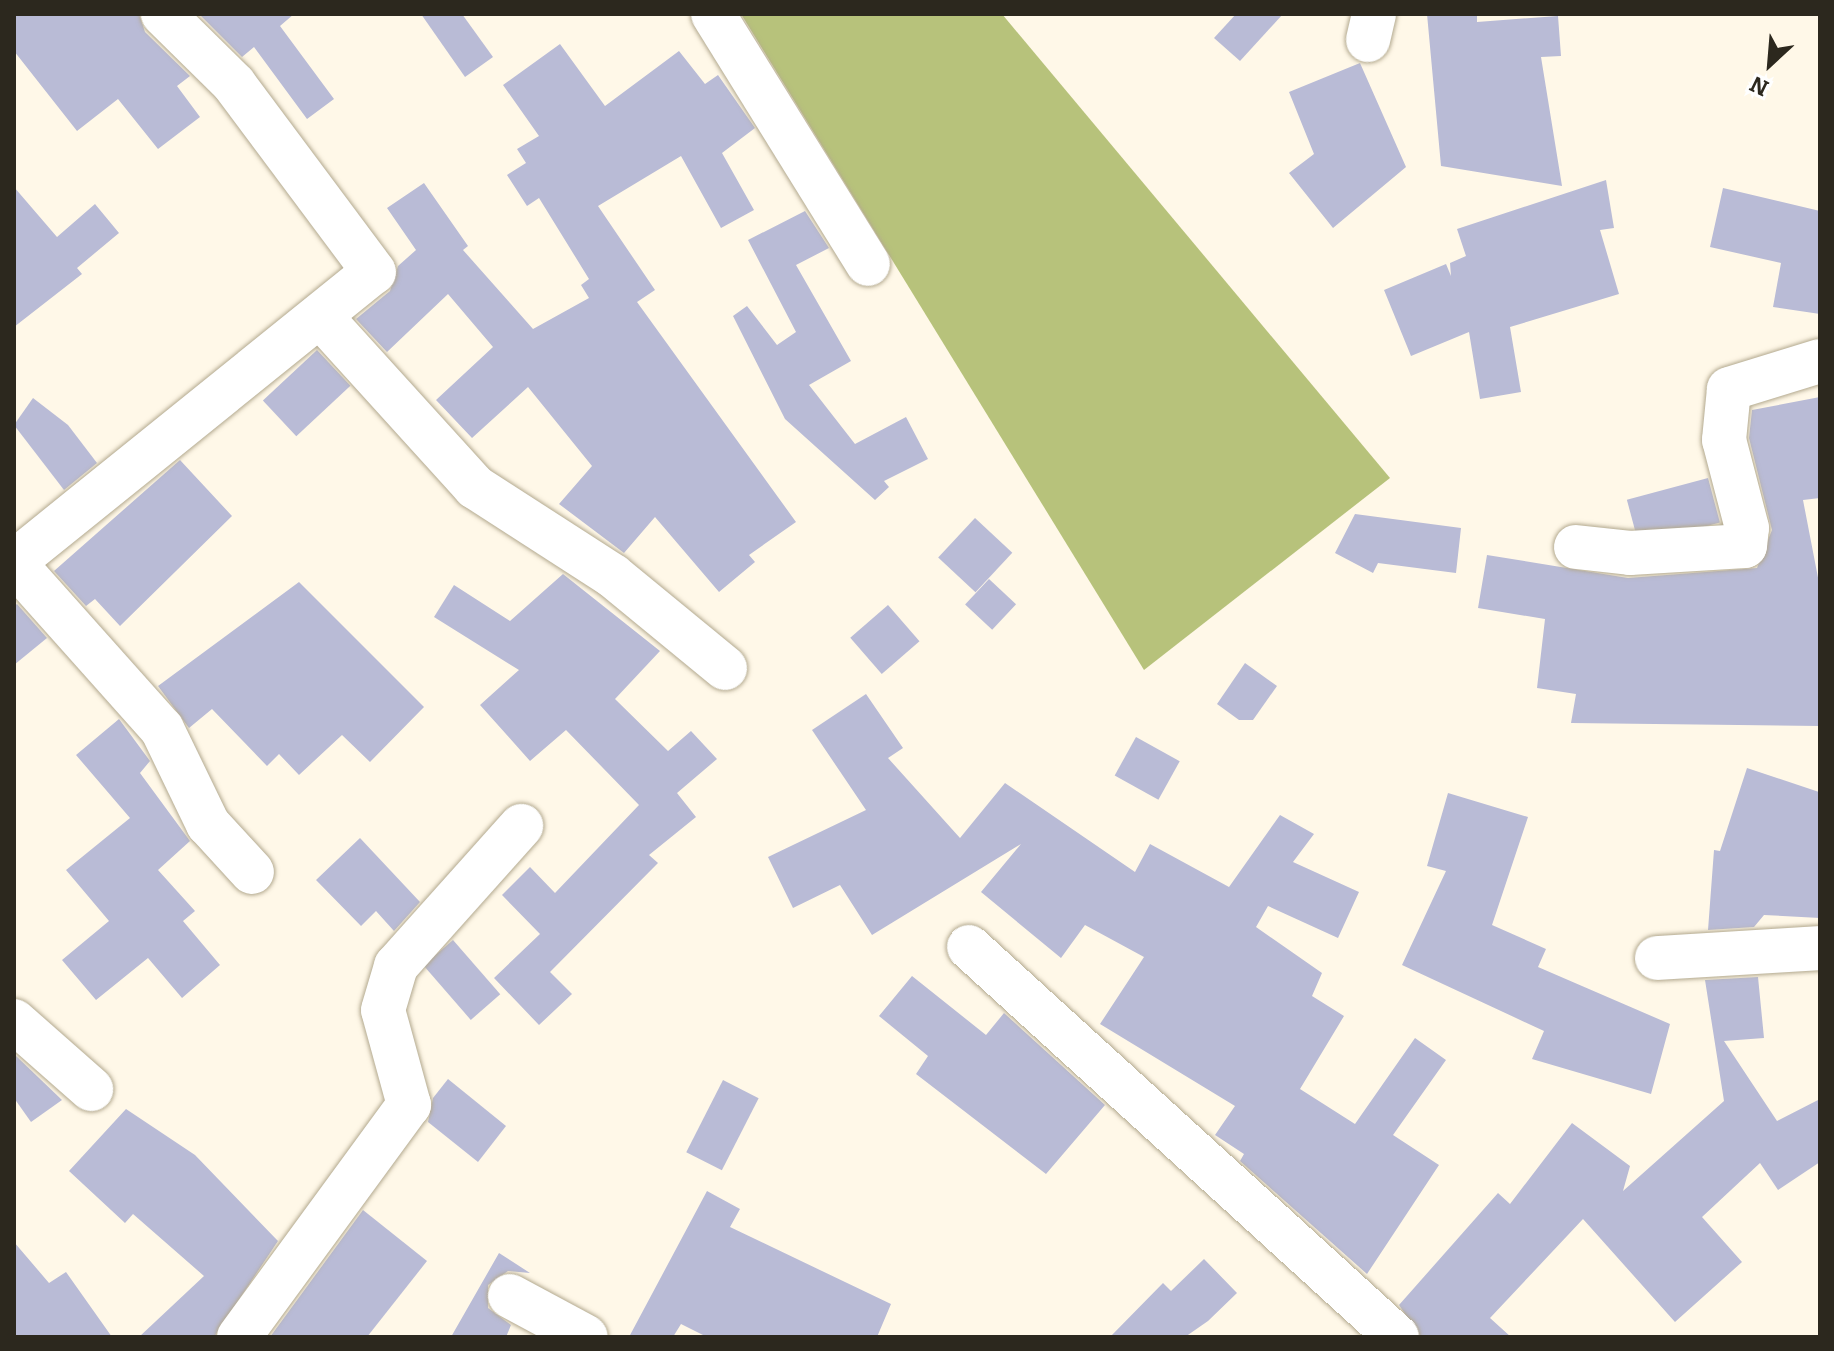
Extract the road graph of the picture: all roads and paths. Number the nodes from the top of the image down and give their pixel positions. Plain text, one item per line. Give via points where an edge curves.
1 (163, 14) edge
2 (713, 14) edge
3 (868, 264) dead end
4 (320, 316) junction
5 (1820, 361) edge
6 (1576, 547) dead end
7 (14, 562) edge
8 (725, 668) dead end
9 (521, 826) dead end
10 (252, 872) dead end
11 (969, 947) dead end
12 (1820, 948) edge
13 (1657, 958) dead end
14 (14, 1021) edge
15 (91, 1089) dead end
16 (510, 1296) dead end
17 (239, 1337) edge
18 (586, 1337) edge
19 (1397, 1337) edge

1 - 4 street via 234,84 374,272
2 - 3 street
4 - 7 street
4 - 8 street via 475,487 613,576
5 - 6 street via 1729,389 1724,440 1745,546 1630,553
7 - 10 street via 162,729 208,824
9 - 17 street via 396,966 383,1010 409,1105
11 - 19 street
12 - 13 street
14 - 15 street
16 - 18 street

